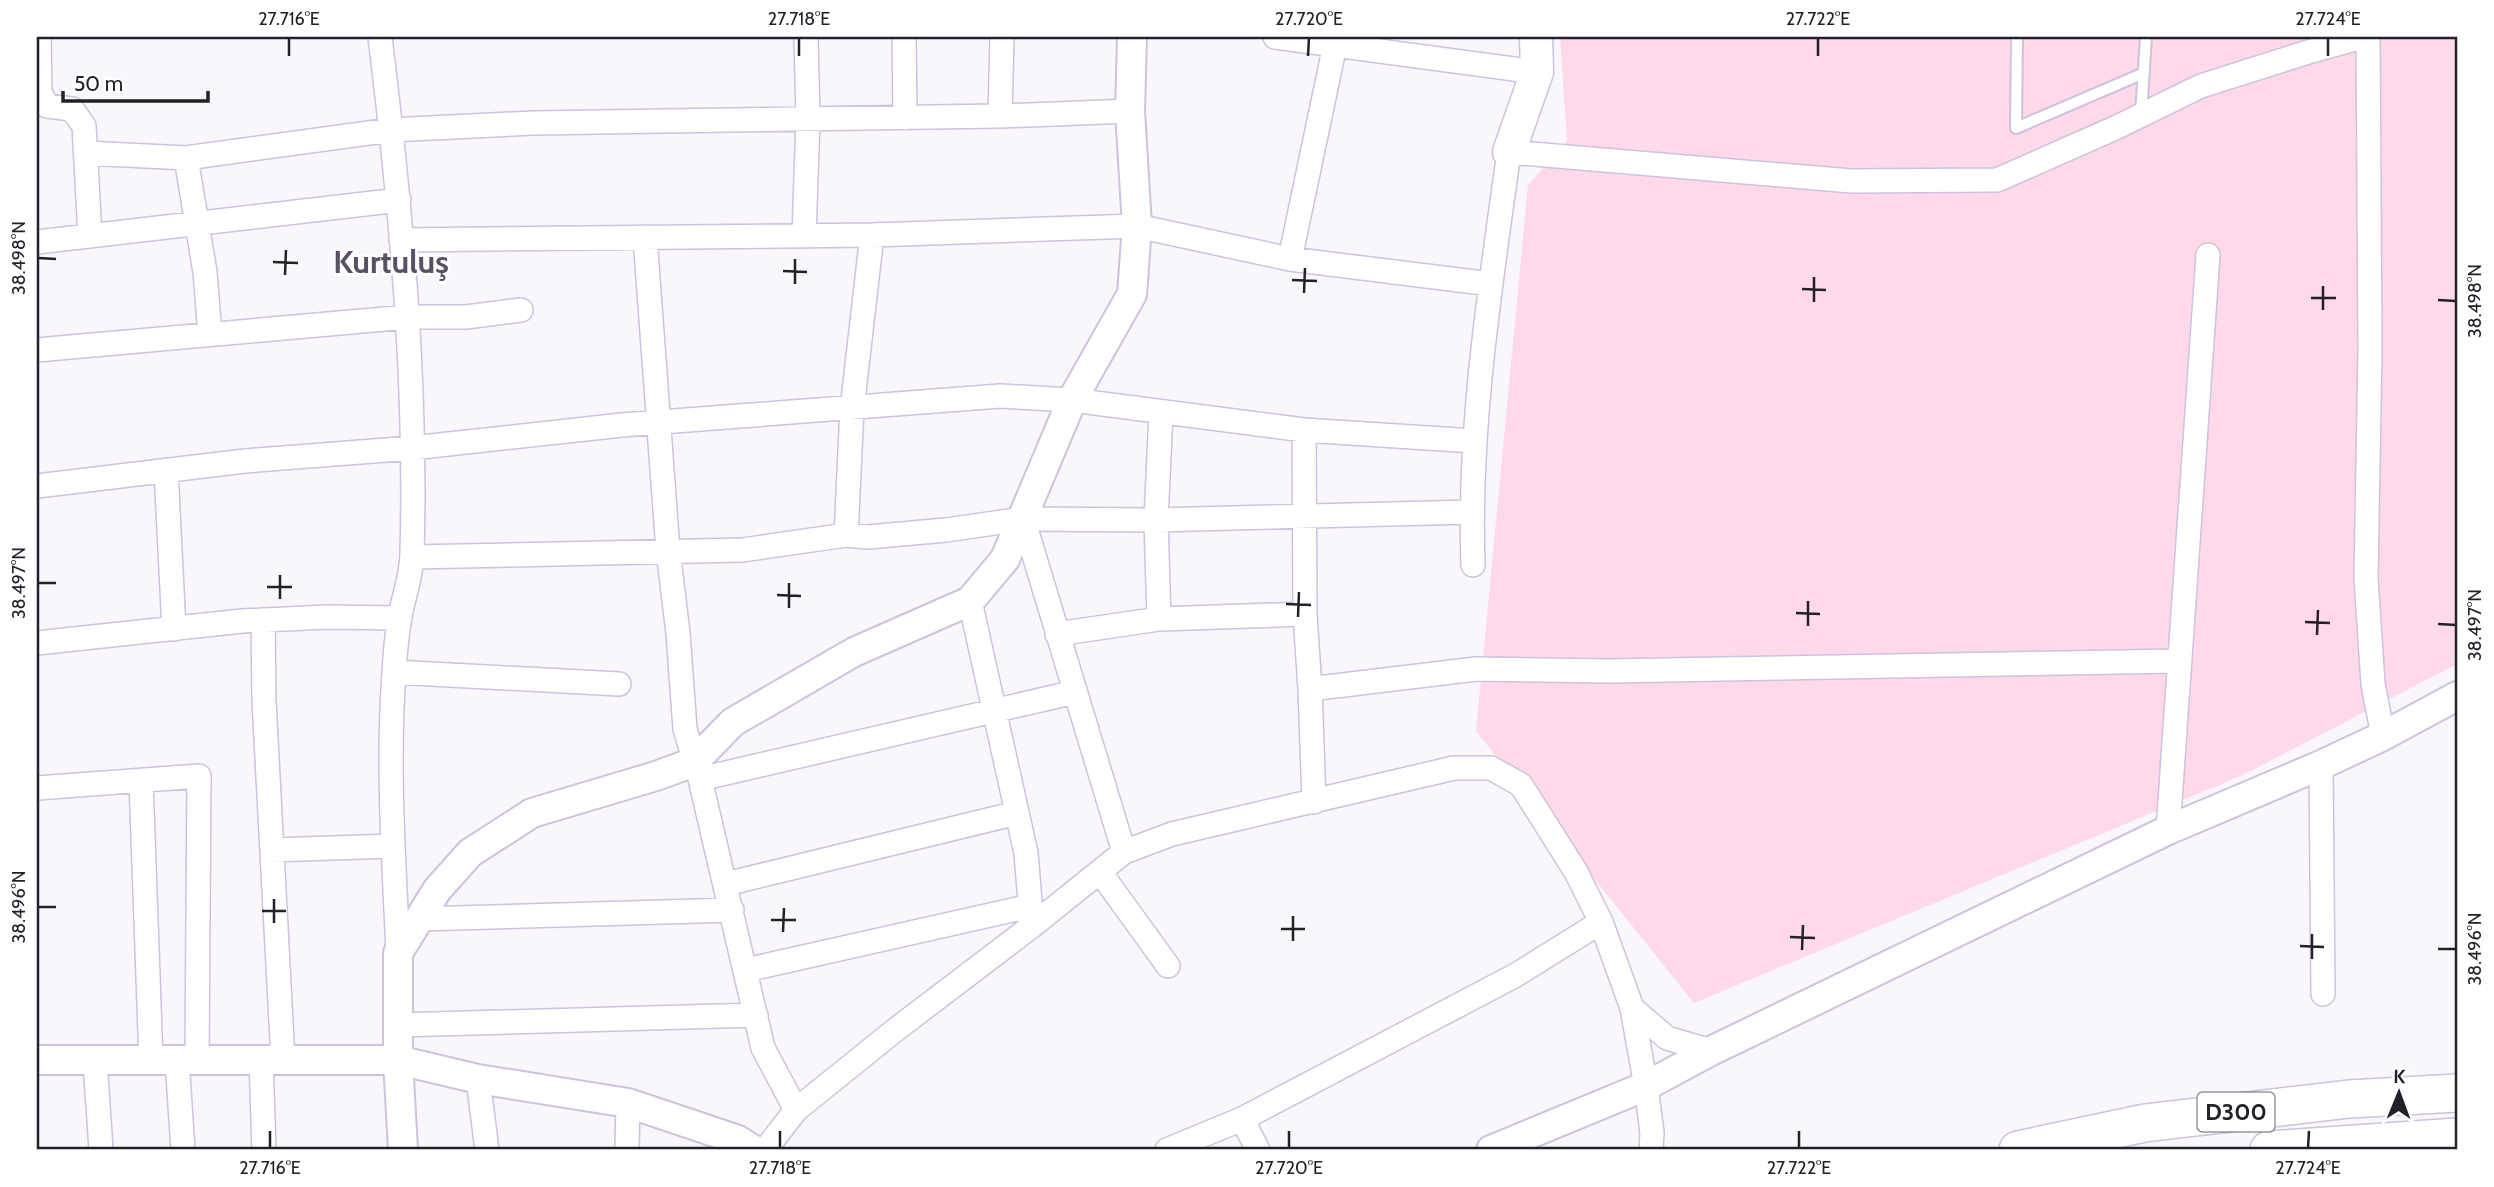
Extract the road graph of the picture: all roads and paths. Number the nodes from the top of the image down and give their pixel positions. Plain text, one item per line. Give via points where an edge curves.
1 (39, 37) edge
2 (380, 37) edge
3 (806, 37) edge
4 (904, 37) edge
5 (1002, 37) edge
6 (1132, 37) edge
7 (1275, 37) edge
8 (1536, 37) edge
9 (2017, 37) edge
10 (2146, 37) edge
11 (2365, 37) edge
12 (2308, 44) edge
13 (1335, 45) junction
14 (1537, 72) junction
15 (2144, 73) junction
16 (1130, 111) junction
17 (1000, 116) junction
18 (2141, 116) junction
19 (905, 118) junction
20 (808, 119) junction
21 (391, 130) junction
22 (1509, 152) junction
23 (86, 153) junction
24 (186, 158) junction
25 (399, 200) junction
26 (199, 223) junction
27 (1137, 226) junction
28 (872, 235) junction
29 (90, 236) junction
30 (804, 236) junction
31 (645, 237) junction
32 (401, 240) junction
33 (37, 242) edge
34 (2208, 255) dead end
35 (1290, 259) junction
36 (1491, 284) junction
37 (521, 310) dead end
38 (407, 317) junction
39 (210, 334) junction
40 (37, 350) edge
41 (1072, 400) junction
42 (852, 409) junction
43 (1161, 412) junction
44 (658, 423) junction
45 (1304, 430) junction
46 (1474, 441) junction
47 (412, 448) junction
48 (166, 470) junction
49 (37, 486) edge
50 (1471, 512) junction
51 (1304, 517) junction
52 (1023, 519) junction
53 (1156, 520) junction
54 (846, 535) junction
55 (668, 551) junction
56 (412, 557) junction
57 (1473, 565) dead end
58 (970, 601) junction
59 (1305, 614) junction
60 (400, 618) junction
61 (1159, 619) junction
62 (263, 620) junction
63 (174, 629) junction
64 (1057, 634) junction
65 (37, 643) edge
66 (2179, 662) junction
67 (394, 673) junction
68 (619, 684) dead end
69 (1310, 690) junction
70 (1075, 692) junction
71 (2457, 695) edge
72 (994, 712) junction
73 (2383, 736) junction
74 (2321, 765) junction
75 (697, 770) junction
76 (141, 780) junction
77 (37, 788) edge
78 (1314, 802) junction
79 (1017, 813) junction
80 (2168, 830) junction
81 (393, 846) junction
82 (272, 850) junction
83 (1124, 852) junction
84 (1100, 872) junction
85 (726, 884) junction
86 (732, 909) junction
87 (1031, 916) junction
88 (420, 919) junction
89 (1601, 922) junction
90 (398, 953) junction
91 (1168, 966) dead end
92 (746, 970) junction
93 (2323, 994) dead end
94 (1632, 1008) junction
95 (756, 1015) junction
96 (398, 1025) junction
97 (1711, 1051) junction
98 (37, 1060) edge
99 (95, 1060) junction
100 (175, 1060) junction
101 (272, 1060) junction
102 (398, 1060) junction
103 (478, 1079) junction
104 (1646, 1086) junction
105 (2457, 1093) edge
106 (628, 1103) junction
107 (796, 1110) junction
108 (1241, 1119) junction
109 (2457, 1137) edge
110 (738, 1147) edge
111 (2316, 1148) edge
112 (101, 1150) edge
113 (183, 1150) edge
114 (264, 1150) edge
115 (403, 1150) edge
116 (487, 1150) edge
117 (627, 1150) edge
118 (765, 1150) edge
119 (1167, 1150) edge
120 (1258, 1150) edge
121 (1491, 1150) edge
122 (1651, 1150) edge
123 (2018, 1150) edge
124 (2269, 1150) edge

1 - 23 street via 40,92 47,106 72,109 85,126
2 - 21 street
3 - 20 street
4 - 19 street
5 - 17 street
6 - 16 street
7 - 13 street
8 - 14 main road
9 - 15 lane via 2016,128
10 - 15 lane
11 - 12 street
11 - 73 street via 2370,348 2366,579 2373,684
12 - 18 street via 2201,86
13 - 14 street
13 - 35 street
14 - 22 main road
15 - 18 lane
16 - 17 street
16 - 27 street
17 - 19 street
18 - 22 street via 1997,180 1851,181
19 - 20 street
20 - 21 street
20 - 30 street
21 - 24 street
21 - 25 street
22 - 36 street
23 - 24 street
23 - 29 street
24 - 26 street
25 - 26 street
25 - 32 street
26 - 29 street
26 - 39 street
27 - 28 street
27 - 35 street
27 - 41 street via 1132,294
28 - 30 street
28 - 42 street
29 - 33 street
30 - 31 street
31 - 32 street
31 - 44 street
32 - 38 street
34 - 66 street
35 - 36 street
36 - 46 street
37 - 38 street via 466,317
38 - 39 street
38 - 47 street
39 - 40 street
41 - 42 street via 1000,396
41 - 43 street
41 - 52 street
42 - 44 street
42 - 54 street
43 - 45 street
43 - 53 street
44 - 47 street
44 - 55 street
45 - 46 street
45 - 51 street
46 - 50 street
47 - 48 street
47 - 56 street
48 - 49 street
48 - 63 street
50 - 51 street
50 - 57 street
51 - 53 street
51 - 59 street
52 - 53 street
52 - 54 street via 946,530
52 - 58 street via 1005,559
52 - 64 street
53 - 61 street
54 - 55 street via 743,550
55 - 56 street
55 - 75 street via 685,729
56 - 60 street
58 - 72 street
58 - 75 street via 855,652 733,722
59 - 61 street
59 - 69 street
60 - 62 street
60 - 67 street
61 - 64 street
62 - 63 street
62 - 82 street
63 - 65 street
64 - 70 street
66 - 69 street via 1476,669
66 - 80 street
67 - 68 street
67 - 81 street via 389,763
69 - 78 street
70 - 72 street
70 - 83 street
71 - 73 street
72 - 75 street
72 - 79 street
73 - 74 street
74 - 80 street
74 - 93 street
75 - 85 street
75 - 88 street via 656,776 532,813 470,853 437,890
76 - 77 street
76 - 100 street
76 - 100 street via 199,776
78 - 83 street via 1172,834
78 - 89 street via 1454,768 1491,768 1521,785 1576,872
79 - 85 street
79 - 87 street via 1026,853
80 - 97 street
81 - 82 street
81 - 90 street
82 - 101 street
83 - 84 street
84 - 87 street
84 - 91 street
85 - 86 street
86 - 88 street
86 - 92 street
87 - 92 street
87 - 107 street
88 - 90 street
89 - 94 street
89 - 108 street via 1516,975
90 - 96 street
92 - 95 street
94 - 97 street via 1667,1038
94 - 104 street
95 - 96 street
95 - 107 street via 764,1048
96 - 102 street
97 - 104 street
98 - 99 street
99 - 100 street
99 - 112 street
100 - 101 street
100 - 113 street
101 - 102 street
101 - 114 street
102 - 103 street
102 - 115 street
103 - 106 street
103 - 116 street
104 - 121 street
104 - 122 street
105 - 123 highway, D300 via 2348,1099 2145,1123
106 - 110 street
106 - 117 street
107 - 118 street
108 - 119 street
108 - 120 street
109 - 111 highway, D300
111 - 124 highway, D300

